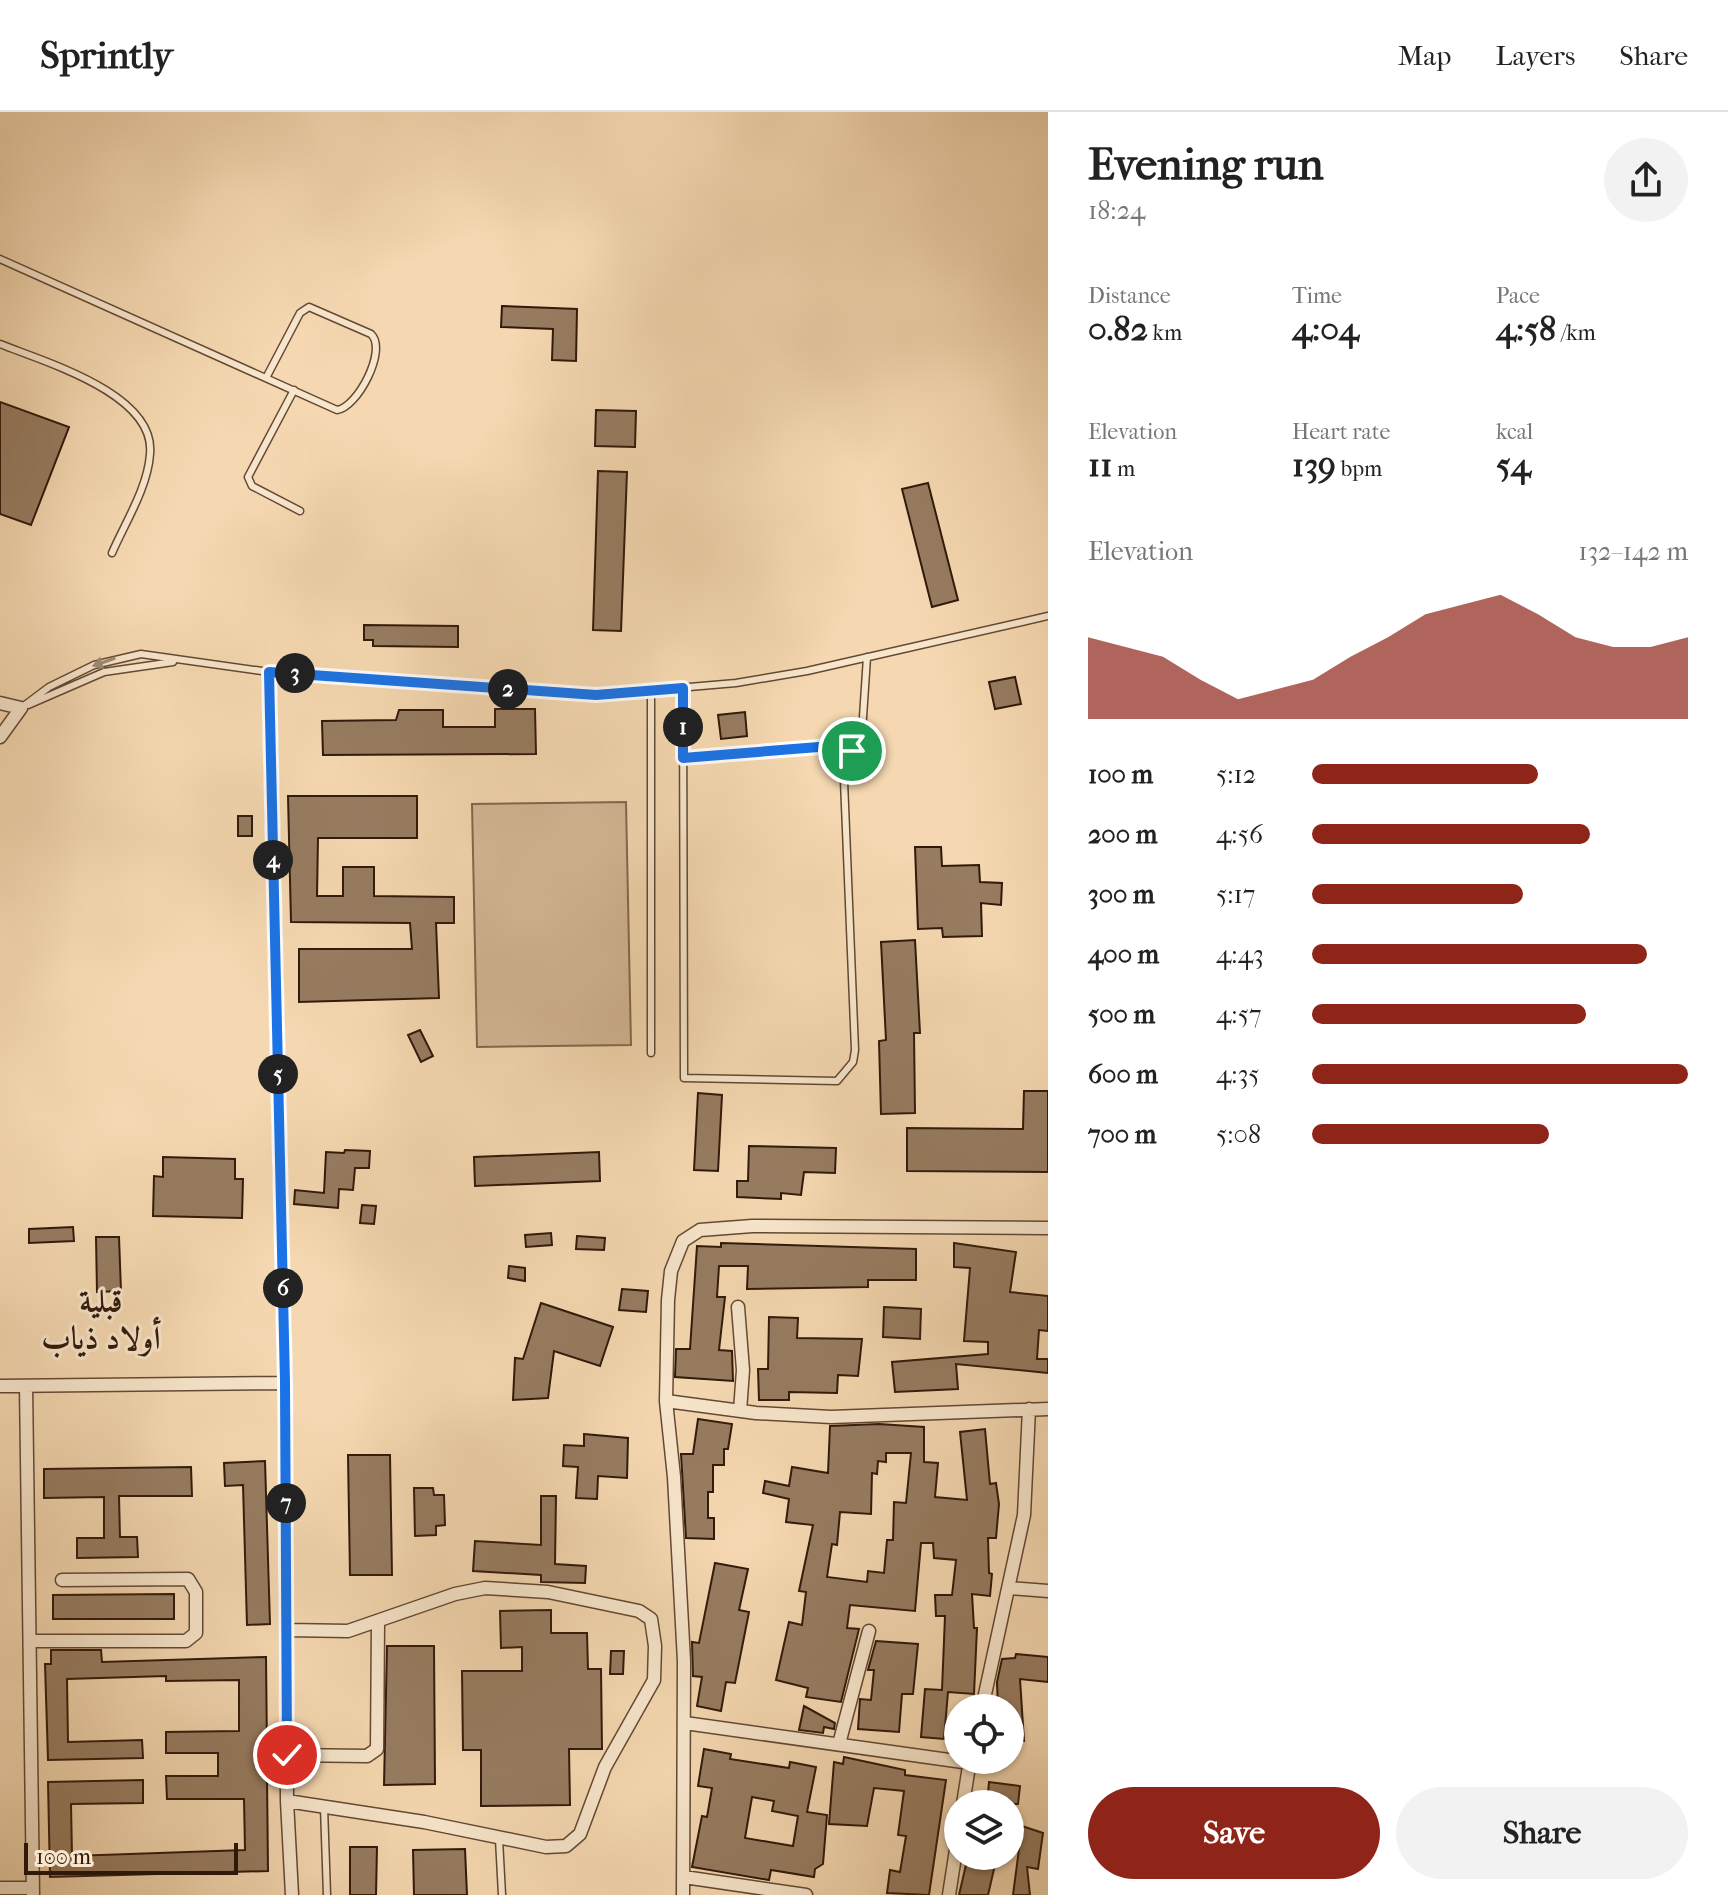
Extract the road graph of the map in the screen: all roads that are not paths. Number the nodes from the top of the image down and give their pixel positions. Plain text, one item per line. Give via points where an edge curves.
1 (0, 259) edge
2 (0, 344) edge
3 (266, 378) junction
4 (294, 390) junction
5 (300, 511) dead end
6 (112, 553) dead end
7 (1048, 616) edge
8 (867, 657) junction
9 (180, 661) junction
10 (269, 672) junction
11 (683, 688) junction
12 (651, 691) junction
13 (0, 703) edge
14 (21, 708) junction
15 (0, 737) edge
16 (856, 744) junction
17 (683, 758) junction
18 (651, 1053) dead end
19 (1048, 1228) edge
20 (738, 1307) dead end
21 (285, 1383) junction
22 (0, 1386) edge
23 (26, 1386) junction
24 (666, 1401) junction
25 (1029, 1409) junction
26 (1048, 1409) edge
27 (740, 1411) junction
28 (62, 1580) dead end
29 (1009, 1588) junction
30 (1048, 1591) edge
31 (378, 1623) junction
32 (287, 1630) junction
33 (869, 1631) dead end
34 (31, 1641) junction
35 (985, 1694) edge
36 (685, 1723) junction
37 (839, 1744) junction
38 (287, 1755) junction
39 (944, 1758) edge
40 (287, 1801) junction
41 (324, 1805) junction
42 (499, 1838) junction
43 (953, 1870) edge
44 (684, 1877) junction
45 (0, 1888) edge
46 (33, 1891) edge
47 (292, 1895) edge
48 (327, 1895) edge
49 (502, 1895) edge
50 (683, 1895) edge
51 (806, 1895) edge
52 (949, 1895) edge

1 - 3 lane
2 - 6 lane via 116,395 142,419 151,453
3 - 4 lane
3 - 4 lane via 300,313 309,307 375,337 378,353 349,406 337,410
4 - 5 lane via 248,477 252,486
7 - 8 lane
8 - 11 lane
8 - 16 lane via 865,713
9 - 10 lane
9 - 14 lane via 104,672
9 -> 14 lane via 141,654 110,659 55,683
10 - 12 lane via 596,695
10 - 21 street
11 - 12 lane
11 - 17 lane
12 - 18 lane
13 - 14 street
14 - 15 street
16 - 17 lane
16 - 17 lane via 844,781 855,1050 853,1062 837,1081 684,1078
19 - 24 street via 700,1230 683,1241 671,1271
20 - 27 street
21 - 23 street
21 - 32 street
22 - 23 street
23 - 34 street
24 - 27 street
24 - 36 street
25 - 26 street
25 - 27 street via 874,1417
25 - 29 street via 1024,1515
28 - 34 street via 188,1579 196,1592 196,1633 186,1641
29 - 30 street
29 - 35 street
31 - 32 street via 348,1631
31 - 38 street via 377,1749 367,1756
31 - 42 street via 485,1588 548,1592 639,1611 651,1619 654,1680 605,1767 580,1834 566,1846
32 - 38 street
33 - 37 street
34 - 46 street
36 - 37 street
36 - 44 street
37 - 39 street
38 - 40 street
40 - 41 street
40 - 47 street
41 - 42 street
41 - 48 lane
42 - 49 lane
43 - 52 street
44 - 50 street
44 - 51 street
45 - 46 street

